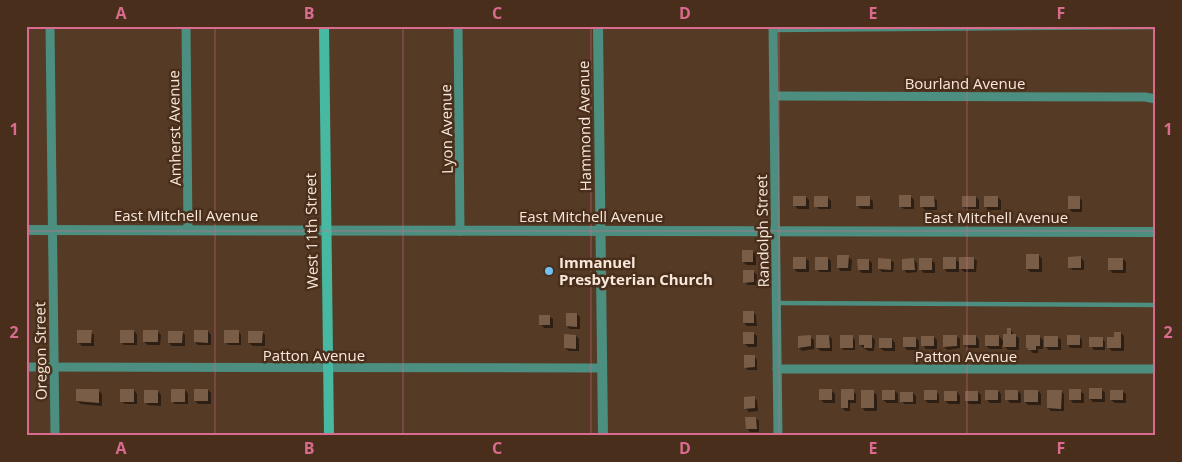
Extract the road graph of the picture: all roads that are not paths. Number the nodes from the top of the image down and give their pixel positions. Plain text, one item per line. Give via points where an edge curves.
1 (50, 26) edge
2 (186, 26) edge
3 (324, 26) edge
4 (458, 26) edge
5 (598, 26) edge
6 (773, 28) edge
7 (1156, 28) edge
8 (774, 96) junction
9 (1156, 98) edge
10 (26, 230) edge
11 (52, 230) junction
12 (188, 230) junction
13 (326, 231) junction
14 (460, 231) junction
15 (600, 231) junction
16 (776, 232) junction
17 (1156, 232) edge
18 (776, 303) junction
19 (1156, 305) edge
20 (26, 367) edge
21 (54, 367) junction
22 (328, 368) junction
23 (602, 368) junction
24 (777, 369) junction
25 (1156, 369) edge
26 (55, 436) edge
27 (328, 436) edge
28 (603, 436) edge
29 (778, 436) edge

1 - 11 street, Oregon Street
2 - 12 street, Amherst Avenue
3 - 13 main road, West 11th Street
4 - 14 street, Lyon Avenue
5 - 15 street, Hammond Avenue
6 - 7 lane
6 - 8 street, Randolph Street
8 - 9 street, Bourland Avenue
8 - 16 street, Randolph Street
10 - 11 street, East Mitchell Avenue
11 - 12 street, East Mitchell Avenue
11 - 21 street, Oregon Street
12 - 13 street, East Mitchell Avenue
13 - 14 street, East Mitchell Avenue
13 - 22 main road, West 11th Street
14 - 15 street, East Mitchell Avenue
15 - 16 street, East Mitchell Avenue
15 - 23 street, Hammond Avenue
16 - 17 street, East Mitchell Avenue
16 - 18 street, Randolph Street
18 - 19 lane
18 - 24 street, Randolph Street
20 - 21 street, Patton Avenue
21 - 22 street, Patton Avenue
21 - 26 street, Oregon Street
22 - 23 street, Patton Avenue
22 - 27 main road, West 11th Street
23 - 28 street, Hammond Avenue
24 - 25 street, Patton Avenue
24 - 29 street, Randolph Street

